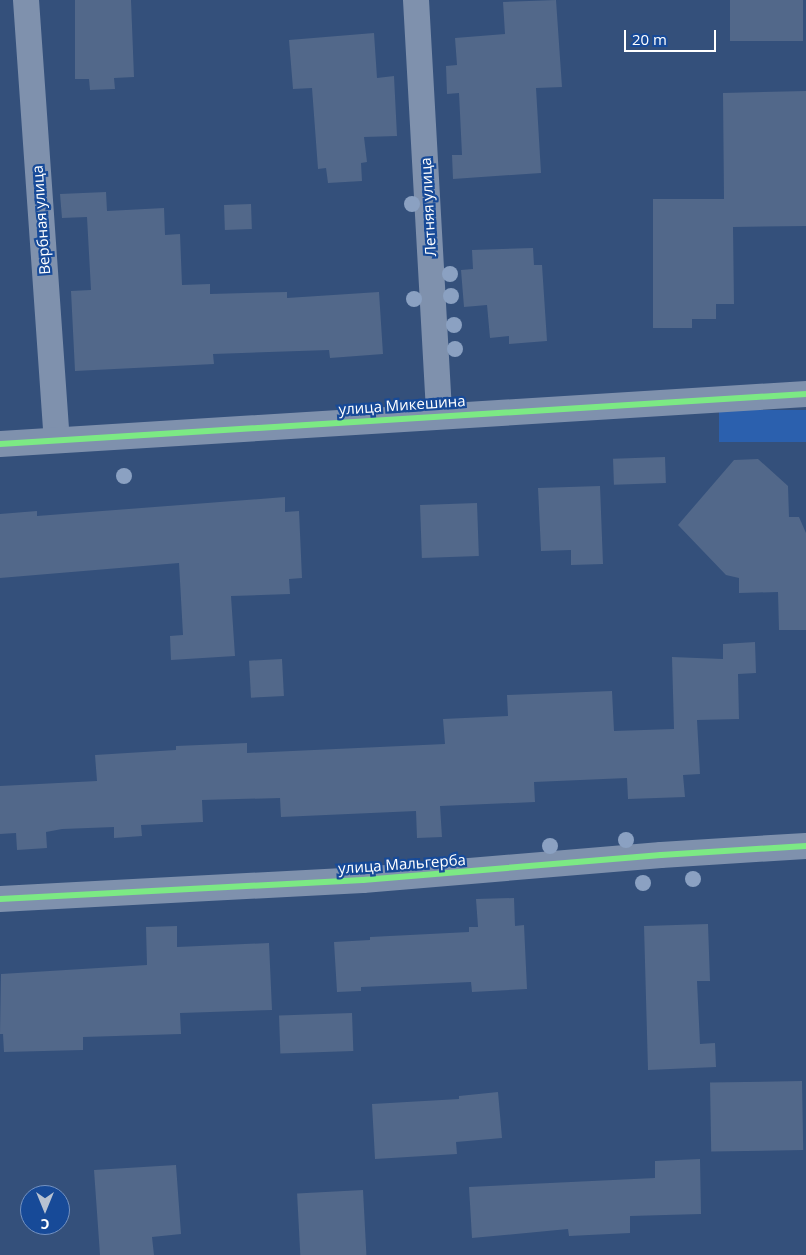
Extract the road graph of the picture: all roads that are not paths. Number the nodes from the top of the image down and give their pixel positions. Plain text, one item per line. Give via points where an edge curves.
1 (26, 0) edge
2 (416, 0) edge
3 (806, 394) edge
4 (439, 414) junction
5 (57, 440) junction
6 (0, 444) edge
7 (806, 846) edge
8 (0, 899) edge

1 - 5 street, Вербная улица
2 - 4 street, Летняя улица
3 - 4 street, улица Микешина
4 - 5 street, улица Микешина
5 - 6 street, улица Микешина
7 - 8 street, улица Мальгерба via 363,880

